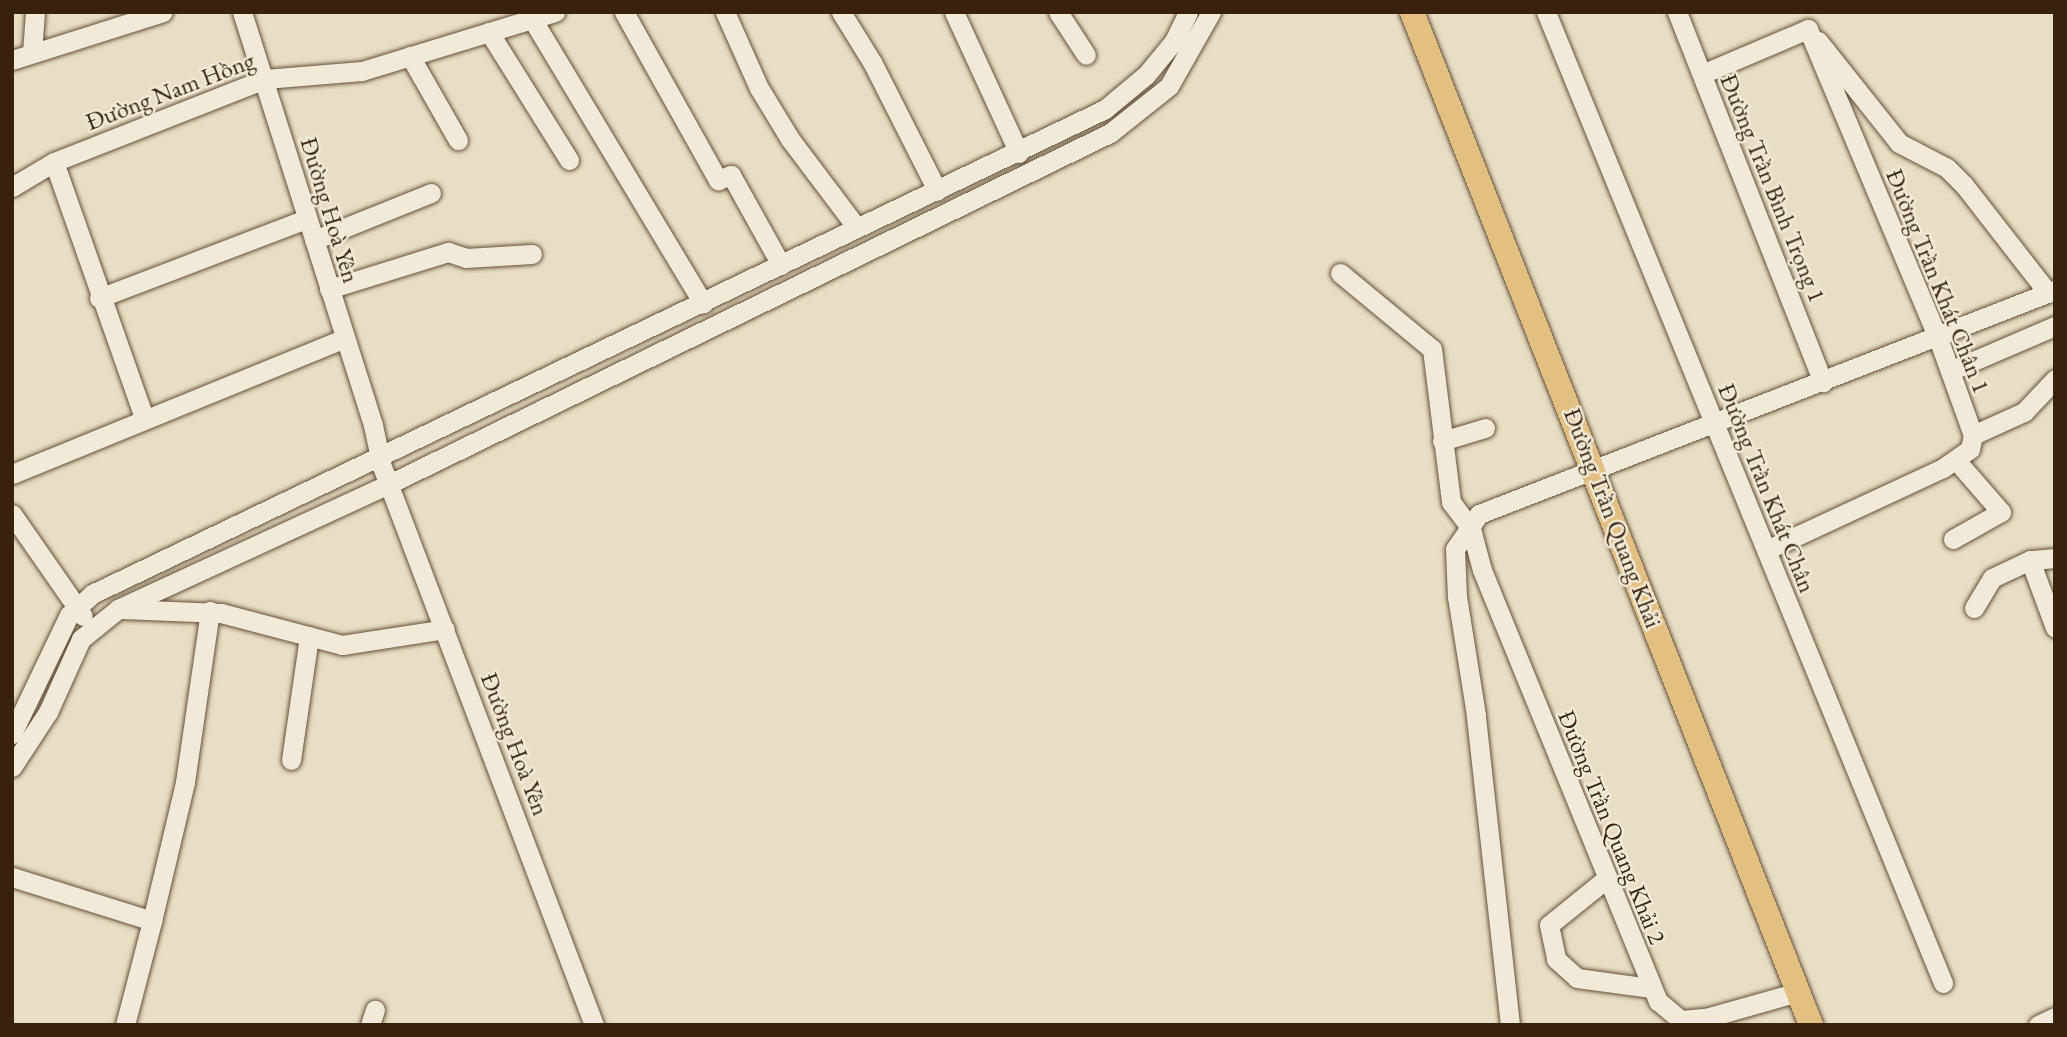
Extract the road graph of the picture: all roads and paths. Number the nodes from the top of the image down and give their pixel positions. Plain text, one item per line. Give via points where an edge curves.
1 (35, 12) edge
2 (163, 12) edge
3 (242, 12) edge
4 (555, 12) edge
5 (624, 12) edge
6 (725, 12) edge
7 (841, 12) edge
8 (954, 12) edge
9 (1058, 12) edge
10 (1188, 12) edge
11 (1211, 12) edge
12 (1412, 12) edge
13 (1546, 12) edge
14 (1677, 12) edge
15 (530, 16) edge
16 (1808, 29) junction
17 (489, 32) junction
18 (32, 53) junction
19 (1086, 55) dead end
20 (410, 57) junction
21 (12, 60) edge
22 (1702, 74) junction
23 (265, 79) junction
24 (458, 140) dead end
25 (1019, 153) junction
26 (569, 160) dead end
27 (54, 162) junction
28 (12, 187) edge
29 (936, 190) junction
30 (431, 193) dead end
31 (306, 219) junction
32 (857, 228) junction
33 (314, 240) junction
34 (532, 254) dead end
35 (781, 265) junction
36 (1340, 273) dead end
37 (330, 289) junction
38 (2051, 292) edge
39 (99, 298) junction
40 (703, 303) junction
41 (2055, 327) edge
42 (1938, 338) junction
43 (342, 339) junction
44 (1951, 371) junction
45 (2055, 379) edge
46 (1824, 382) junction
47 (144, 418) junction
48 (1714, 423) junction
49 (1485, 428) dead end
50 (1973, 435) junction
51 (1442, 441) junction
52 (1956, 460) junction
53 (384, 472) junction
54 (1596, 472) junction
55 (12, 474) edge
56 (12, 514) edge
57 (1471, 529) junction
58 (1954, 539) dead end
59 (1766, 550) junction
60 (2055, 558) edge
61 (2030, 560) junction
62 (1974, 608) dead end
63 (118, 609) junction
64 (210, 611) junction
65 (83, 616) junction
66 (2055, 628) edge
67 (445, 629) junction
68 (309, 636) junction
69 (12, 734) edge
70 (291, 760) dead end
71 (12, 766) edge
72 (12, 877) edge
73 (1606, 879) junction
74 (152, 921) junction
75 (1943, 983) dead end
76 (1651, 988) junction
77 (1798, 992) junction
78 (2055, 1017) edge
79 (125, 1025) edge
80 (594, 1025) edge
81 (1510, 1025) edge
82 (1811, 1025) edge
83 (2038, 1025) edge

1 - 18 street
2 - 18 street
3 - 23 street, Đường Hoà Yên
4 - 15 street, Đường Nam Hồng
5 - 35 street via 718,180 731,175
6 - 32 street via 790,139
7 - 29 street via 873,62
8 - 25 street
9 - 19 street
10 - 25 street via 1174,41 1123,97
11 - 53 street via 1170,86 1110,133
12 - 54 main road, Đường Trần Quang Khải
13 - 48 street, Đường Trần Khát Chân
14 - 22 street, Đường Trần Bình Trọng 1
15 - 17 street, Đường Nam Hồng
15 - 40 street
16 - 22 street
16 - 38 street via 1899,143 1947,168
16 - 42 street, Đường Trần Khát Chân 1
17 - 20 street, Đường Nam Hồng
17 - 26 street
18 - 21 street
20 - 23 street, Đường Nam Hồng via 362,71
20 - 24 street
22 - 46 street, Đường Trần Bình Trọng 1
23 - 27 street, Đường Nam Hồng
23 - 31 street, Đường Hoà Yên
25 - 29 street
27 - 28 street, Đường Nam Hồng
27 - 39 street
29 - 32 street
30 - 33 street
31 - 33 street, Đường Hoà Yên
31 - 39 street
32 - 35 street
33 - 37 street, Đường Hoà Yên
34 - 37 street via 466,258 448,252
35 - 40 street
36 - 51 street via 1427,341 1435,367
37 - 43 street, Đường Hoà Yên
38 - 42 street
39 - 47 street
40 - 53 street
41 - 44 street
42 - 44 street, Đường Trần Khát Chân 1
42 - 46 street
43 - 47 street
43 - 53 street, Đường Hoà Yên via 373,425
44 - 50 street, Đường Trần Khát Chân 1
45 - 50 street via 2024,412
46 - 48 street
47 - 55 street
48 - 54 street
48 - 59 street, Đường Trần Khát Chân
49 - 51 street
50 - 52 street via 1970,449
51 - 57 street via 1451,502
52 - 58 street via 2001,512
52 - 59 street
53 - 63 street
53 - 65 street via 114,584
53 - 67 street, Đường Hoà Yên
54 - 57 street via 1479,514
54 - 77 main road, Đường Trần Quang Khải
56 - 65 street
57 - 73 street, Đường Trần Quang Khải 2 via 1482,570
57 - 81 street via 1455,549 1457,597 1476,715
59 - 75 street, Đường Trần Khát Chân
60 - 61 street
61 - 62 street via 1992,578
61 - 66 street
63 - 64 street
63 - 65 street
64 - 68 street
64 - 74 street via 187,769
65 - 69 street
65 - 71 street via 81,639 26,751
67 - 68 street via 366,644 342,645
67 - 80 street, Đường Hoà Yên
68 - 70 street
72 - 74 street
73 - 76 street, Đường Trần Quang Khải 2
73 - 76 street via 1549,925 1556,959 1577,978
74 - 79 street
76 - 77 street, Đường Trần Quang Khải 2 via 1666,1012 1681,1020 1706,1018
77 - 82 main road, Đường Trần Quang Khải
78 - 83 street

